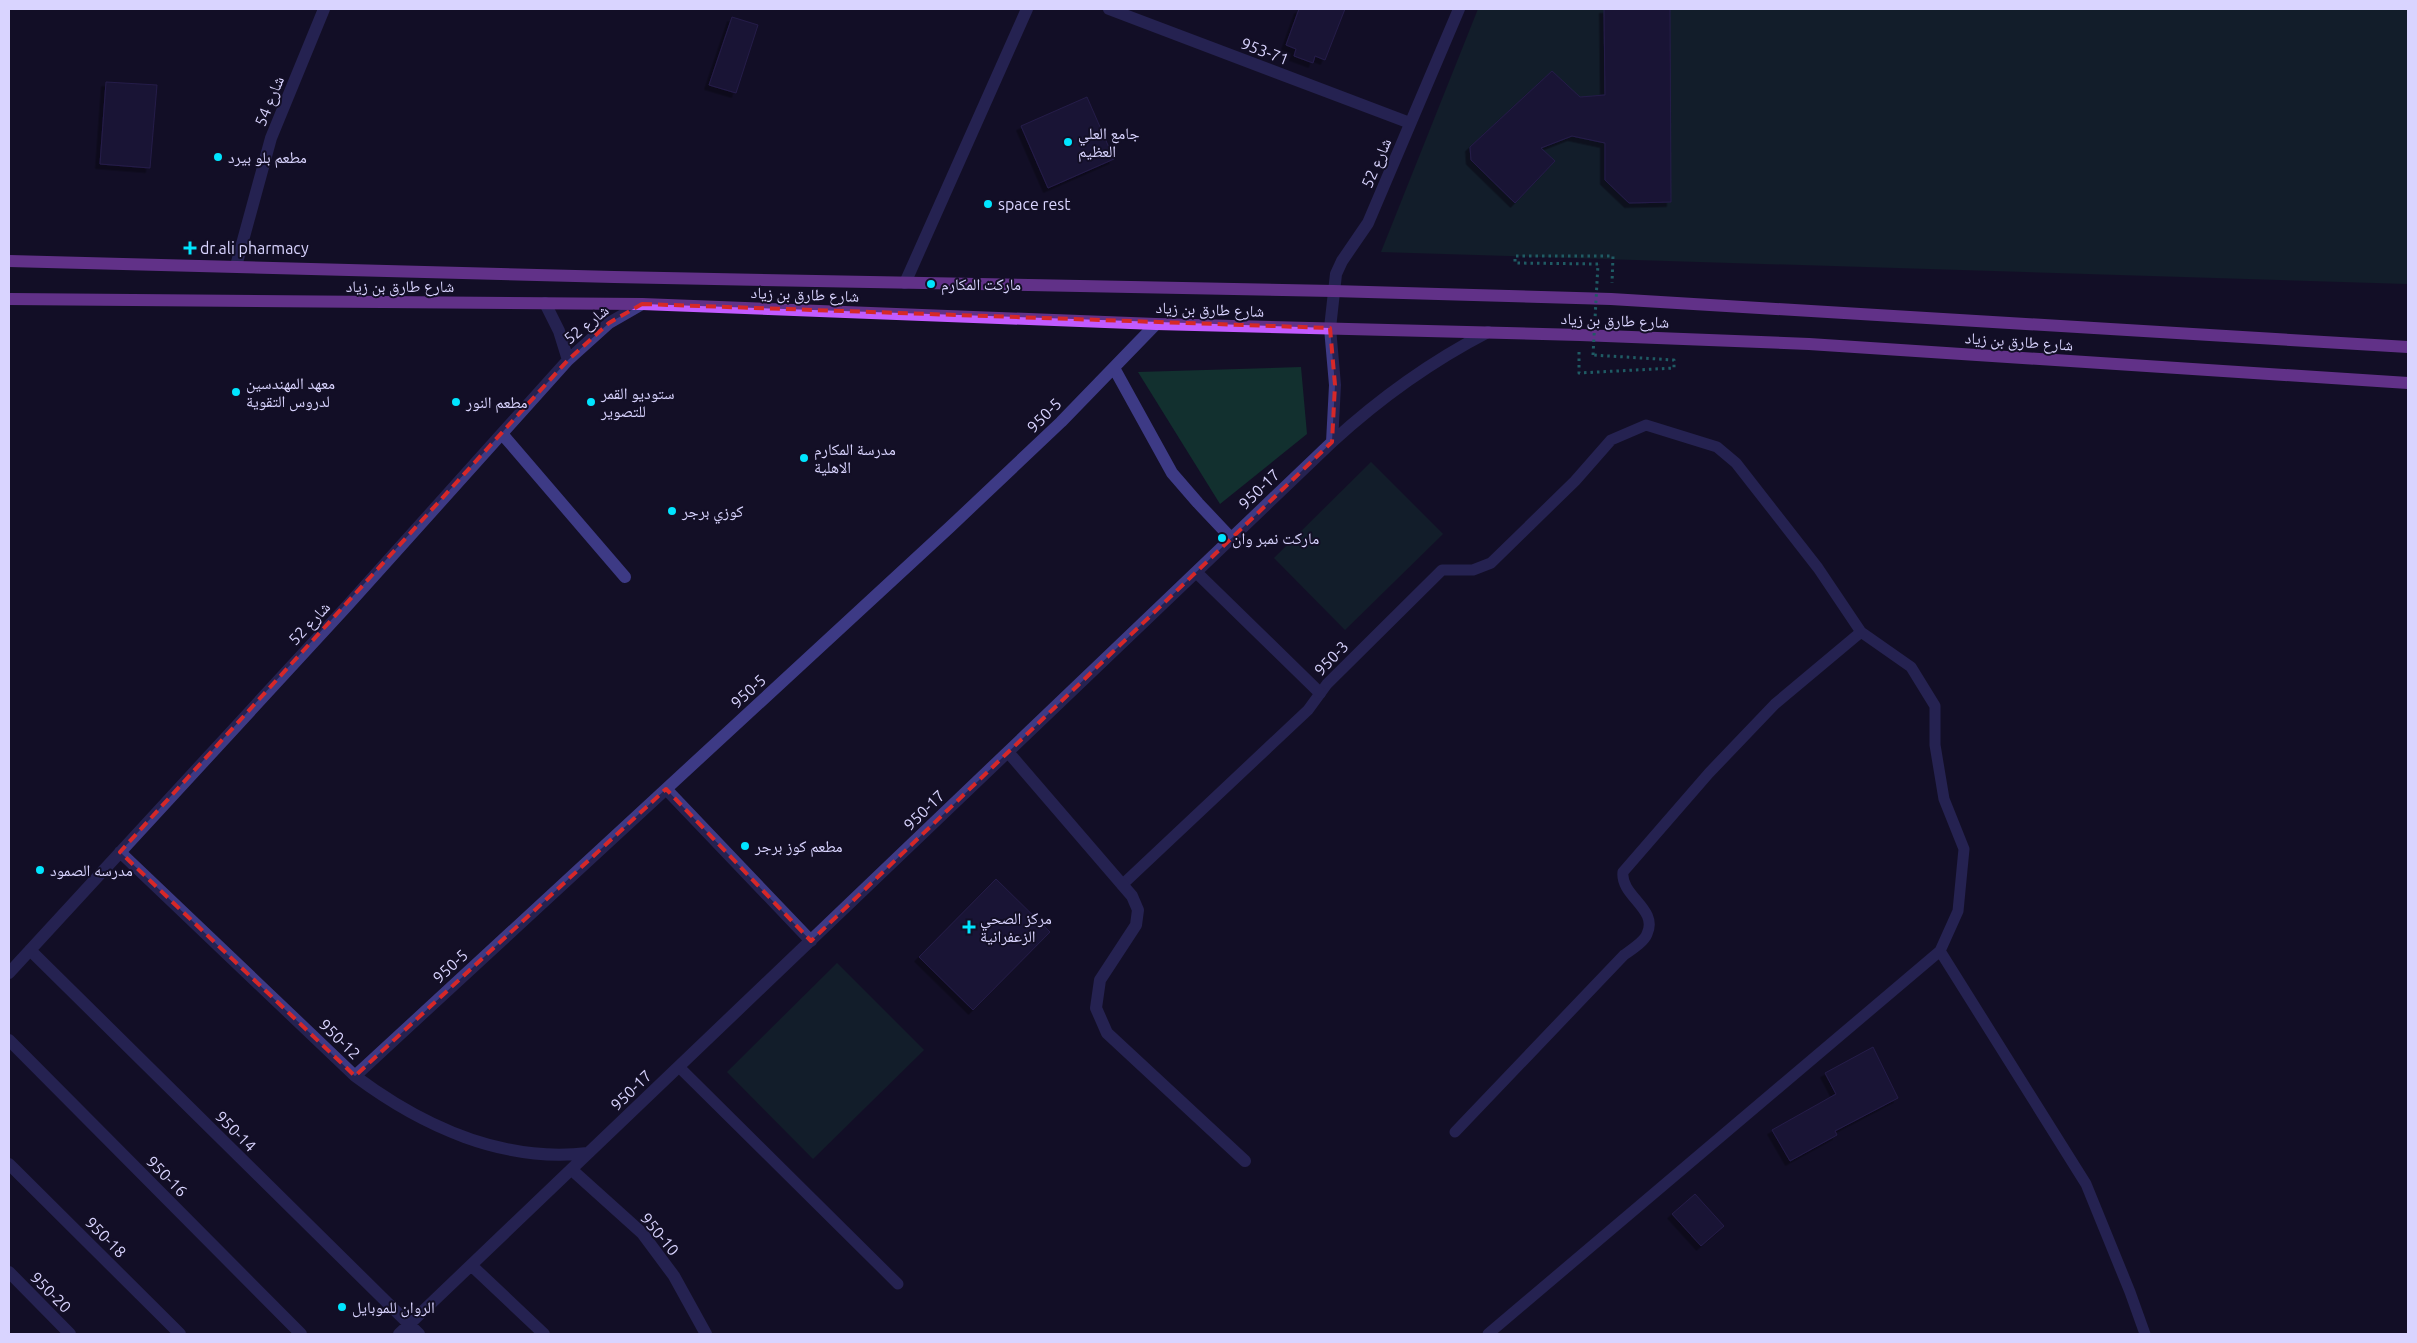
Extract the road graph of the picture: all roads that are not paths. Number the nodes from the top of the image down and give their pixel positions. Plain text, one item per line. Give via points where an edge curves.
1 (324, 9) edge
2 (1027, 9) edge
3 (1108, 9) edge
4 (1459, 9) edge
5 (1410, 123) junction
6 (9, 261) edge
7 (236, 266) junction
8 (905, 283) junction
9 (1333, 291) junction
10 (9, 299) edge
11 (545, 303) junction
12 (642, 304) junction
13 (1156, 324) junction
14 (1330, 328) junction
15 (1488, 332) junction
16 (2408, 347) edge
17 (568, 360) junction
18 (1114, 368) junction
19 (2408, 383) edge
20 (502, 435) junction
21 (1332, 442) junction
22 (1231, 538) junction
23 (1196, 572) junction
24 (625, 577) dead end
25 (1861, 632) junction
26 (1320, 693) junction
27 (1008, 752) junction
28 (666, 789) junction
29 (120, 852) junction
30 (1122, 885) junction
31 (811, 941) junction
32 (30, 950) junction
33 (1940, 951) junction
34 (9, 973) edge
35 (9, 1040) edge
36 (679, 1067) junction
37 (356, 1076) junction
38 (1454, 1132) dead end
39 (588, 1153) junction
40 (1245, 1161) dead end
41 (9, 1164) edge
42 (572, 1170) junction
43 (471, 1266) junction
44 (9, 1272) edge
45 (898, 1284) dead end
46 (409, 1325) junction
47 (70, 1334) edge
48 (180, 1334) edge
49 (301, 1334) edge
50 (399, 1334) edge
51 (419, 1334) edge
52 (544, 1334) edge
53 (706, 1334) edge
54 (1488, 1334) edge
55 (2145, 1334) edge

1 - 7 street, شارع 54 via 271,138
2 - 8 street
3 - 5 street, 953-71
4 - 5 street, شارع 52
5 - 9 street, شارع 52 via 1368,223 1336,274
6 - 7 main road, شارع طارق بن زياد
7 - 8 main road, شارع طارق بن زياد
8 - 9 main road, شارع طارق بن زياد
9 - 14 street, شارع 52
9 - 16 main road, شارع طارق بن زياد via 1611,299
10 - 11 main road, شارع طارق بن زياد
11 - 12 main road, شارع طارق بن زياد
11 - 17 street
12 - 13 main road, شارع طارق بن زياد
12 - 17 street, شارع 52 via 609,323
13 - 14 main road, شارع طارق بن زياد
13 - 18 street, 950-5
14 - 15 main road, شارع طارق بن زياد
14 - 21 street, شارع 52 via 1335,385
15 - 19 main road, شارع طارق بن زياد via 1809,344
15 - 21 street, 950-17 via 1406,381
17 - 20 street, شارع 52
18 - 22 street via 1172,473
18 - 28 street, 950-5 via 950,527
20 - 24 street
20 - 29 street, شارع 52
21 - 22 street, 950-17
22 - 23 street, 950-17
23 - 26 street
23 - 27 street, 950-17
25 - 26 lane, 950-3 via 1818,568 1736,463 1717,447 1646,425 1611,440 1492,563 1473,570 1442,570
25 - 33 lane via 1912,667 1935,706 1935,745 1944,799 1964,849 1958,911
25 - 38 lane via 1775,704 1709,773 1623,872 1622,880 1628,892 1646,911 1650,922 1647,935
26 - 30 lane, 950-3 via 1308,710
27 - 30 street
27 - 31 street, 950-17
28 - 31 street
28 - 37 street, 950-5
29 - 32 street, شارع 52
29 - 37 street, 950-12
30 - 40 street via 1138,910 1136,925 1100,980 1096,1008 1107,1033
31 - 36 street, 950-17
32 - 34 street, شارع 52
32 - 46 street, 950-14
33 - 54 lane
33 - 55 lane via 2086,1184
35 - 49 street, 950-16
36 - 39 street, 950-17
36 - 45 lane
37 - 39 street, 950-12 via 409,1112 468,1138 530,1153 563,1156
39 - 42 street, 950-17
41 - 48 street, 950-18
42 - 43 street, 950-17
42 - 53 street, 950-10 via 642,1233 674,1276
43 - 46 street, 950-17
43 - 52 street
44 - 47 street, 950-20
46 - 50 street, 950-17
46 - 51 street, 950-14

